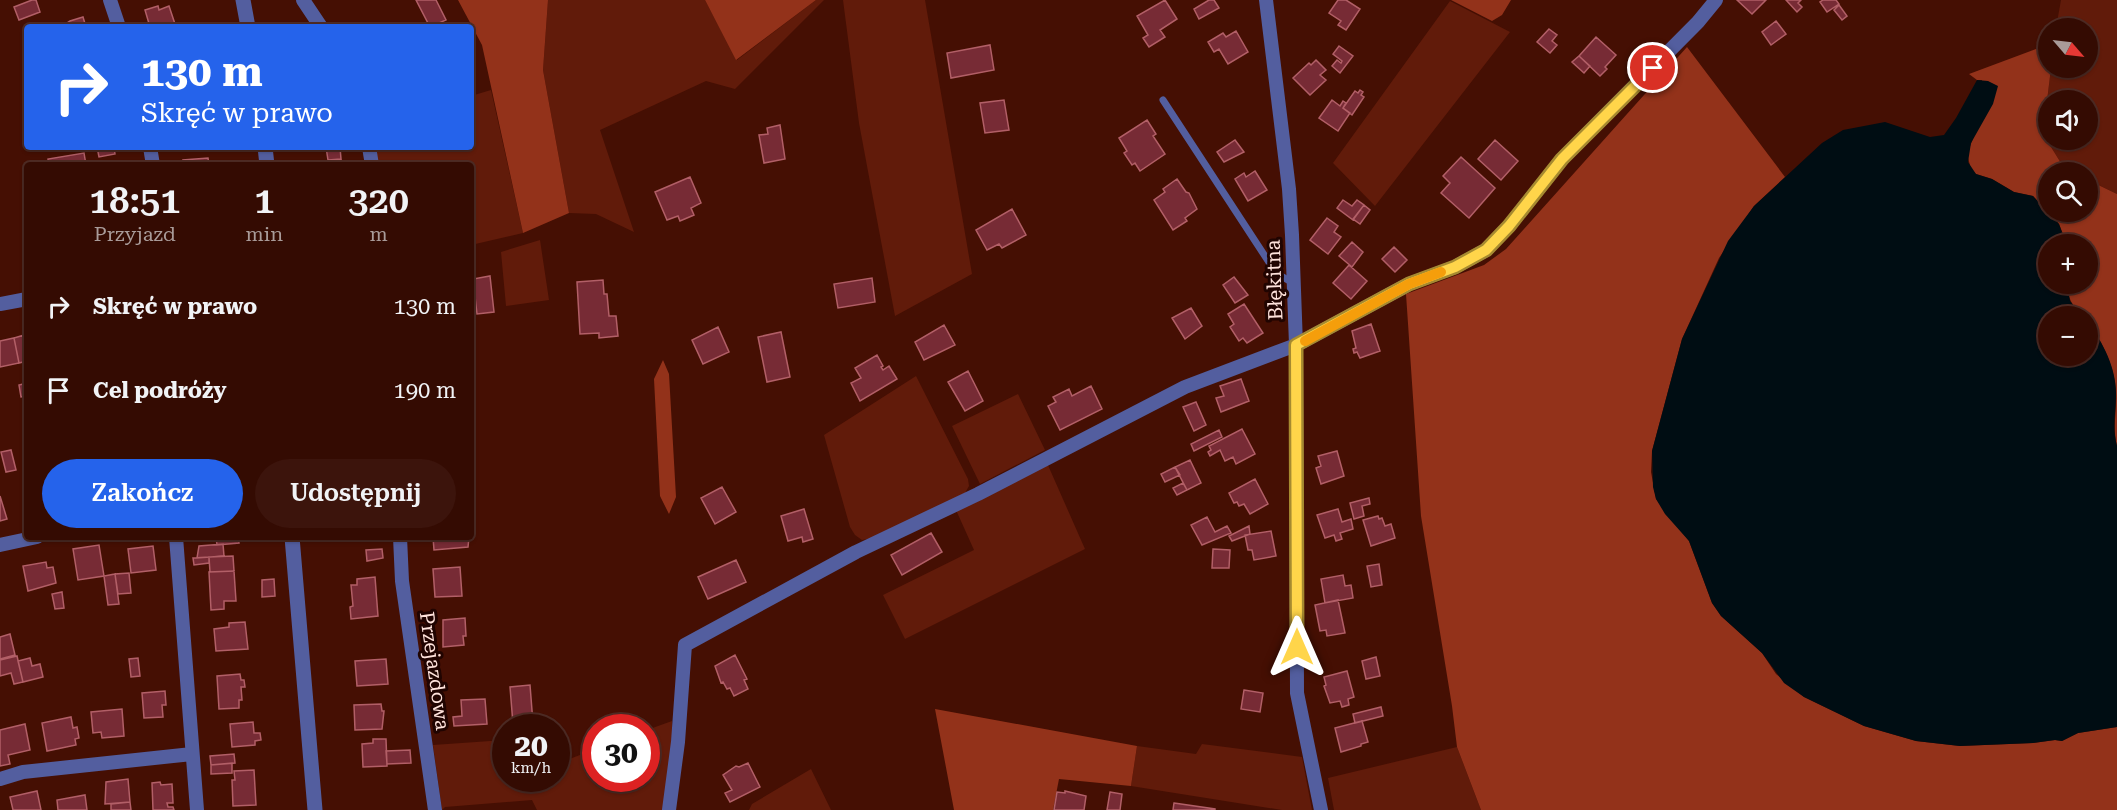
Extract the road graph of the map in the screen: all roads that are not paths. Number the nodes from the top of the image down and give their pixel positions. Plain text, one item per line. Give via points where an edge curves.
1 (110, 0) edge
2 (243, 0) edge
3 (303, 0) edge
4 (1266, 0) edge
5 (1716, 0) edge
6 (118, 24) edge
7 (248, 24) edge
8 (319, 24) edge
9 (1163, 100) dead end
10 (1293, 283) junction
11 (24, 300) edge
12 (0, 304) edge
13 (1296, 345) junction
14 (24, 540) edge
15 (176, 540) edge
16 (292, 540) edge
17 (399, 540) edge
18 (0, 545) edge
19 (192, 754) junction
20 (0, 779) edge
21 (197, 810) edge
22 (315, 810) edge
23 (435, 810) edge
24 (669, 810) edge
25 (1322, 810) edge

1 - 6 street
2 - 7 street
3 - 8 street
4 - 10 street, Błękitna via 1289,189
5 - 13 street via 1562,159 1486,250 1455,267 1409,284
9 - 10 lane via 1276,273
10 - 13 street, Błękitna
11 - 12 street
13 - 24 street via 1185,387 856,552 685,645
13 - 25 street, Błękitna via 1298,693
14 - 18 street
15 - 19 street
16 - 22 street
17 - 23 street, Przejazdowa
19 - 20 street via 23,772
19 - 21 street

